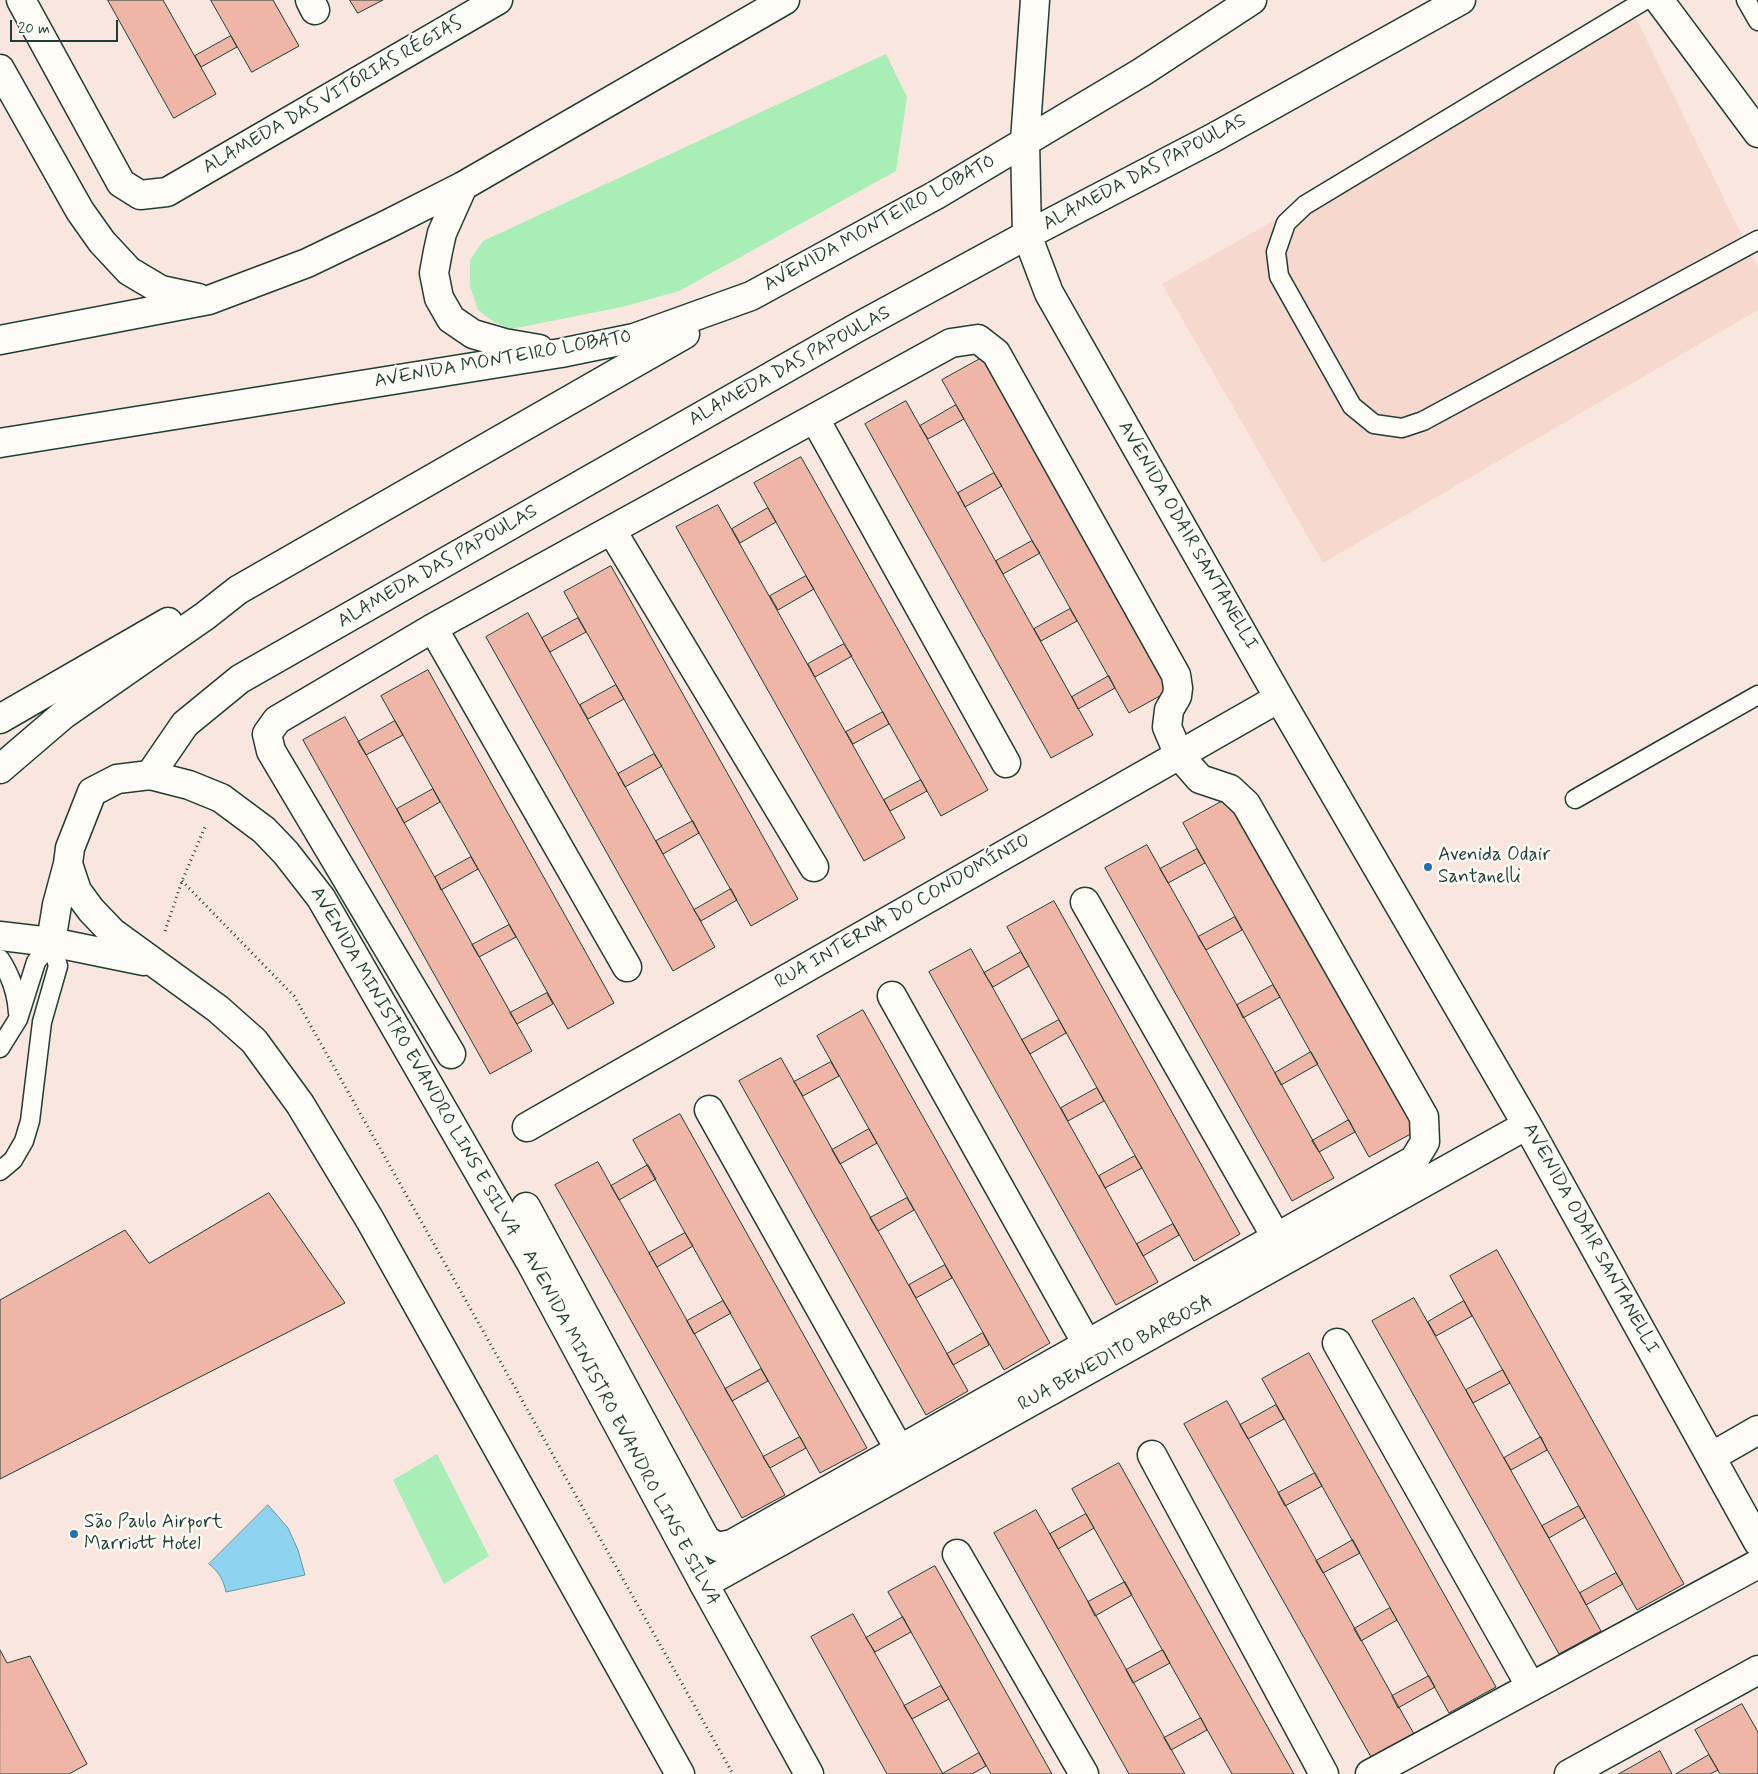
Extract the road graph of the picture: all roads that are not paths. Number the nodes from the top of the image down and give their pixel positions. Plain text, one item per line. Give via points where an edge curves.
1 (21, 0) edge
2 (498, 0) edge
3 (785, 0) edge
4 (1035, 0) edge
5 (1252, 0) edge
6 (1461, 0) edge
7 (1645, 0) edge
8 (1659, 0) edge
9 (1746, 0) edge
10 (1758, 21) edge
11 (0, 69) edge
12 (1758, 133) edge
13 (1025, 141) junction
14 (463, 186) junction
15 (1027, 236) junction
16 (1758, 240) edge
17 (751, 296) junction
18 (209, 300) junction
19 (0, 340) edge
20 (561, 353) junction
21 (815, 419) junction
22 (0, 443) edge
23 (612, 531) junction
24 (238, 590) junction
25 (433, 628) junction
26 (1758, 695) edge
27 (1279, 698) junction
28 (0, 719) edge
29 (1179, 755) junction
30 (1006, 763) dead end
31 (0, 769) edge
32 (150, 775) junction
33 (1575, 798) dead end
34 (68, 864) junction
35 (814, 867) dead end
36 (1085, 902) dead end
37 (0, 936) edge
38 (51, 942) junction
39 (0, 959) edge
40 (153, 963) junction
41 (627, 967) dead end
42 (892, 996) dead end
43 (18, 1018) junction
44 (0, 1048) edge
45 (451, 1054) dead end
46 (709, 1110) dead end
47 (1527, 1125) junction
48 (527, 1127) dead end
49 (0, 1171) edge
50 (526, 1206) dead end
51 (1276, 1237) junction
52 (1337, 1343) dead end
53 (1087, 1344) junction
54 (1758, 1430) edge
55 (899, 1449) junction
56 (1152, 1455) dead end
57 (1712, 1457) junction
58 (1758, 1542) edge
59 (957, 1554) dead end
60 (1758, 1564) edge
61 (704, 1584) junction
62 (1758, 1670) edge
63 (1531, 1687) junction
64 (1574, 1773) edge
65 (680, 1774) edge
66 (809, 1774) edge
67 (1084, 1774) edge
68 (1324, 1774) edge
69 (1370, 1774) edge

1 - 2 street, ALAMEDA DAS VITÓRIAS RÉGIAS via 121,183 140,196 167,192
3 - 14 street
4 - 13 street, AVENIDA ODAIR SANTANELLI
5 - 13 street, AVENIDA MONTEIRO LOBATO via 1142,72
6 - 15 street, ALAMEDA DAS PAPOULAS via 1213,138
7 - 16 lane via 1305,205 1286,223 1276,252 1279,276 1352,406 1374,424 1402,428 1423,421
8 - 12 street
9 - 10 lane
11 - 18 street via 80,211 102,242 129,271 161,290
13 - 15 street, AVENIDA ODAIR SANTANELLI
13 - 17 street, AVENIDA MONTEIRO LOBATO via 936,195
14 - 18 street via 307,262
14 - 20 street via 442,233 434,273 439,298 451,320 474,334
15 - 27 street, AVENIDA ODAIR SANTANELLI via 1049,293
15 - 32 street, ALAMEDA DAS PAPOULAS via 858,328 240,679 186,724
17 - 20 street, AVENIDA MONTEIRO LOBATO via 634,338
17 - 24 street
18 - 19 street
20 - 22 street, AVENIDA MONTEIRO LOBATO
21 - 23 street
21 - 29 street via 950,343 978,339 996,353 1176,676 1177,696 1169,710 1167,727
21 - 30 street
23 - 25 street
23 - 35 street
24 - 28 street via 199,604
24 - 31 street via 63,715
25 - 41 street
25 - 45 street via 277,720 267,734 271,751
26 - 33 lane
27 - 29 street, RUA INTERNA DO CONDOMÍNIO
27 - 47 street, AVENIDA ODAIR SANTANELLI
29 - 48 street, RUA INTERNA DO CONDOMÍNIO
29 - 51 street via 1200,779 1230,789 1246,804 1424,1117 1425,1142 1414,1160
32 - 34 street, AVENIDA MINISTRO EVANDRO LINS E SILVA via 117,779 92,792 70,848
32 - 61 street, AVENIDA MINISTRO EVANDRO LINS E SILVA via 189,785 221,798 264,830 321,898 531,1263
34 - 38 street, AVENIDA MINISTRO EVANDRO LINS E SILVA
34 - 40 street via 77,891 91,910 112,932
36 - 51 street
37 - 38 street
38 - 40 street
38 - 43 lane via 36,962
38 - 49 lane via 58,966 42,1022 30,1121 13,1160
39 - 43 lane via 15,990
40 - 65 street via 218,1009 254,1041 300,1104 370,1220
42 - 53 street
43 - 44 lane
46 - 55 street
47 - 57 street, AVENIDA ODAIR SANTANELLI
47 - 61 street, RUA BENEDITO BARBOSA
50 - 55 street via 706,1540 718,1547 732,1544
51 - 53 street
52 - 63 street
53 - 55 street
54 - 57 street
56 - 68 street
57 - 58 street, AVENIDA ODAIR SANTANELLI
59 - 67 street
60 - 63 street
61 - 66 street, AVENIDA MINISTRO EVANDRO LINS E SILVA
62 - 64 street
63 - 69 street

